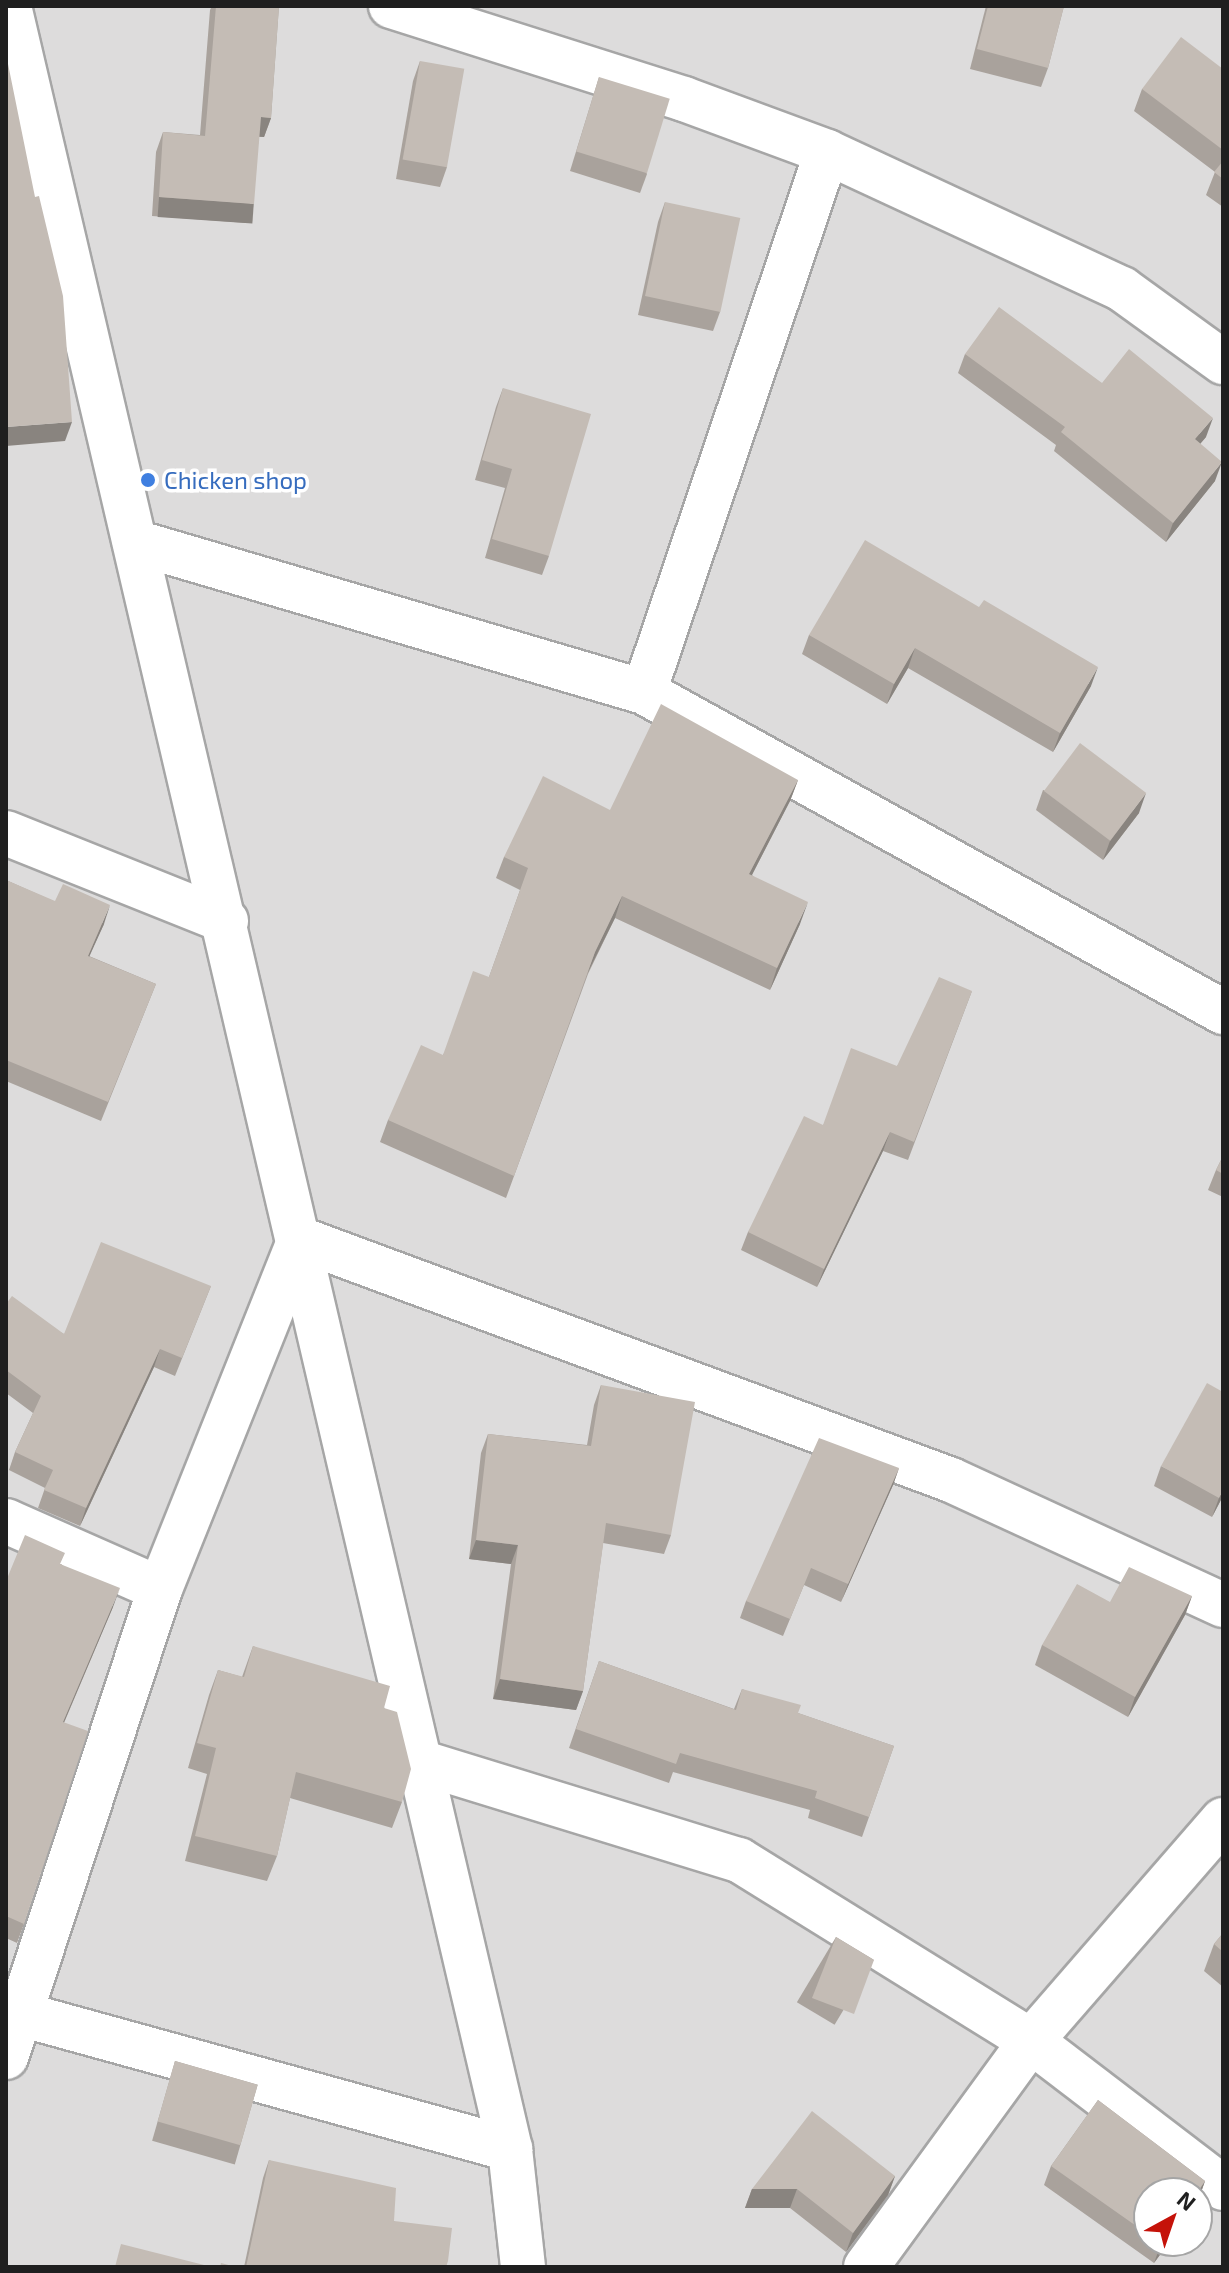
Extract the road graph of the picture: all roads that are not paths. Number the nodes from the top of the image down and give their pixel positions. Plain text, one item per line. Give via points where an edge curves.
1 (9, 6) edge
2 (391, 6) edge
3 (827, 152) junction
4 (1223, 362) edge
5 (135, 542) junction
6 (644, 692) junction
7 (6, 833) edge
8 (226, 921) junction
9 (1223, 1012) edge
10 (300, 1239) junction
11 (6, 1521) edge
12 (160, 1589) junction
13 (1223, 1605) edge
14 (420, 1762) junction
15 (1223, 1820) edge
16 (14, 2013) edge
17 (1031, 2041) junction
18 (6, 2057) edge
19 (510, 2149) junction
20 (1223, 2188) edge
21 (523, 2267) edge
22 (866, 2267) edge

1 - 5 street
2 - 3 street via 684,99
3 - 4 street via 1122,289
3 - 6 street
5 - 6 street
5 - 8 street
6 - 9 street
7 - 8 street
8 - 10 street
10 - 12 street
10 - 13 street via 951,1480
10 - 14 street
11 - 12 street
12 - 16 street
14 - 17 street via 739,1860
14 - 19 street
15 - 17 street
16 - 18 street
16 - 19 street
17 - 20 street
17 - 22 street
19 - 21 street

